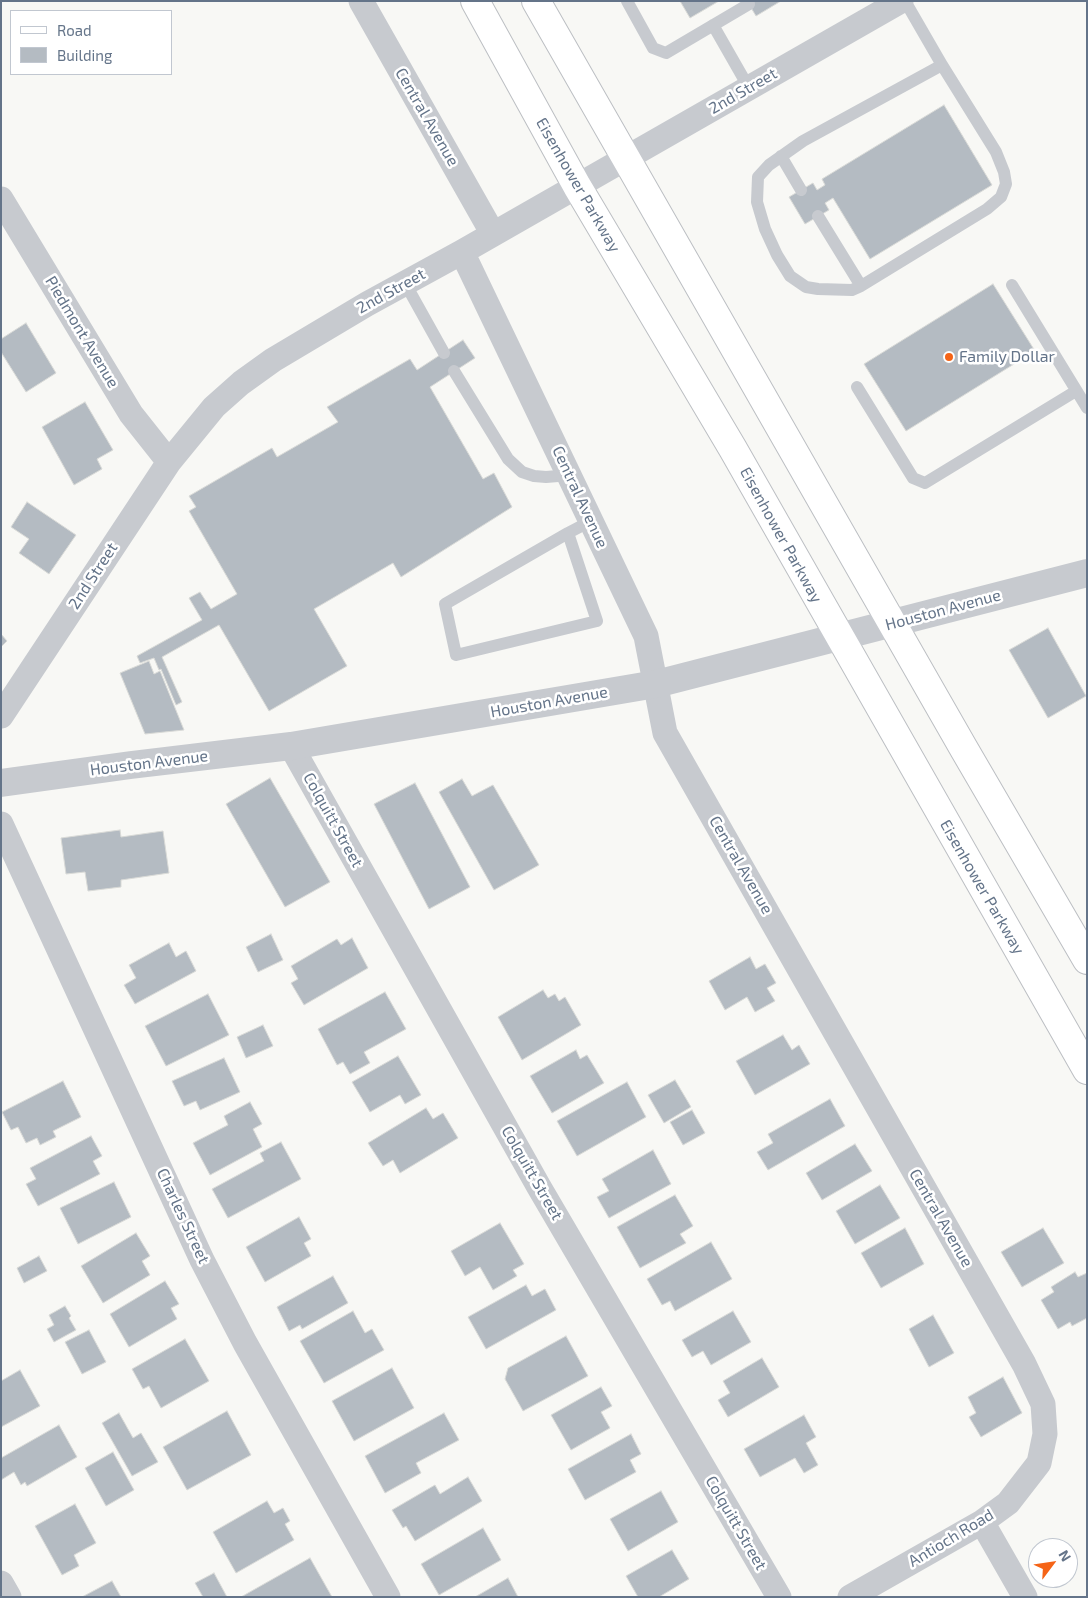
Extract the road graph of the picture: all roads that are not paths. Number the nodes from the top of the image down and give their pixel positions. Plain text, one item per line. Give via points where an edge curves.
1 (361, 1) edge
2 (475, 1) edge
3 (536, 1) edge
4 (627, 1) edge
5 (901, 1) edge
6 (906, 1) edge
7 (749, 4) dead end
8 (713, 25) junction
9 (942, 65) junction
10 (749, 88) junction
11 (781, 156) junction
12 (626, 157) junction
13 (577, 186) junction
14 (801, 190) dead end
15 (1, 199) edge
16 (818, 216) dead end
17 (493, 234) junction
18 (462, 252) junction
19 (405, 283) junction
20 (1012, 285) dead end
21 (861, 286) junction
22 (444, 353) dead end
23 (454, 371) dead end
24 (857, 387) dead end
25 (1076, 391) junction
26 (1087, 408) edge
27 (169, 462) junction
28 (570, 475) junction
29 (591, 521) junction
30 (568, 533) junction
31 (1087, 573) edge
32 (891, 623) junction
33 (839, 637) junction
34 (656, 684) junction
35 (1, 716) edge
36 (291, 746) junction
37 (1, 783) edge
38 (1, 824) edge
39 (1087, 960) edge
40 (1087, 1070) edge
41 (1039, 1463) joint
42 (982, 1522) junction
43 (1, 1583) edge
44 (9, 1597) edge
45 (388, 1597) edge
46 (779, 1597) edge
47 (850, 1597) edge
48 (1025, 1597) edge

1 - 17 street, Central Avenue
2 - 13 main road, Eisenhower Parkway
3 - 12 main road
4 - 8 lane via 653,48 666,53
5 - 10 street, 2nd Street
6 - 9 lane
7 - 8 lane
8 - 10 lane
9 - 11 lane
9 - 21 lane via 996,152 1006,184 1001,196 987,209
10 - 12 street, 2nd Street
11 - 14 lane
11 - 21 lane via 758,177 758,202 765,229 790,276 806,287 818,289 852,290
12 - 13 street, 2nd Street
12 - 32 main road
13 - 17 street, 2nd Street
13 - 33 main road, Eisenhower Parkway
15 - 27 street, Piedmont Avenue via 131,414
16 - 21 lane
17 - 18 street, 2nd Street
18 - 19 street, 2nd Street
18 - 28 street, Central Avenue
19 - 22 lane
19 - 27 street, 2nd Street via 240,382 214,407
20 - 25 lane
23 - 28 lane via 508,459 522,472 546,477
24 - 25 lane via 913,478 925,483
25 - 26 lane
27 - 35 street, 2nd Street
28 - 29 street, Central Avenue
29 - 30 lane
29 - 34 street, Central Avenue via 646,636
30 - 30 lane via 445,604 456,655 597,621
31 - 32 street, Houston Avenue
32 - 33 street, Houston Avenue
32 - 39 main road
33 - 34 street, Houston Avenue
33 - 40 main road, Eisenhower Parkway
34 - 36 street, Houston Avenue
34 - 41 street, Central Avenue via 666,733 1024,1364 1043,1404 1044,1434
36 - 37 street, Houston Avenue
36 - 46 street, Colquitt Street via 539,1187
38 - 45 street, Charles Street via 202,1260
41 - 42 street, Antioch Road via 1008,1503
42 - 47 street, Antioch Road
42 - 48 street
43 - 44 street

